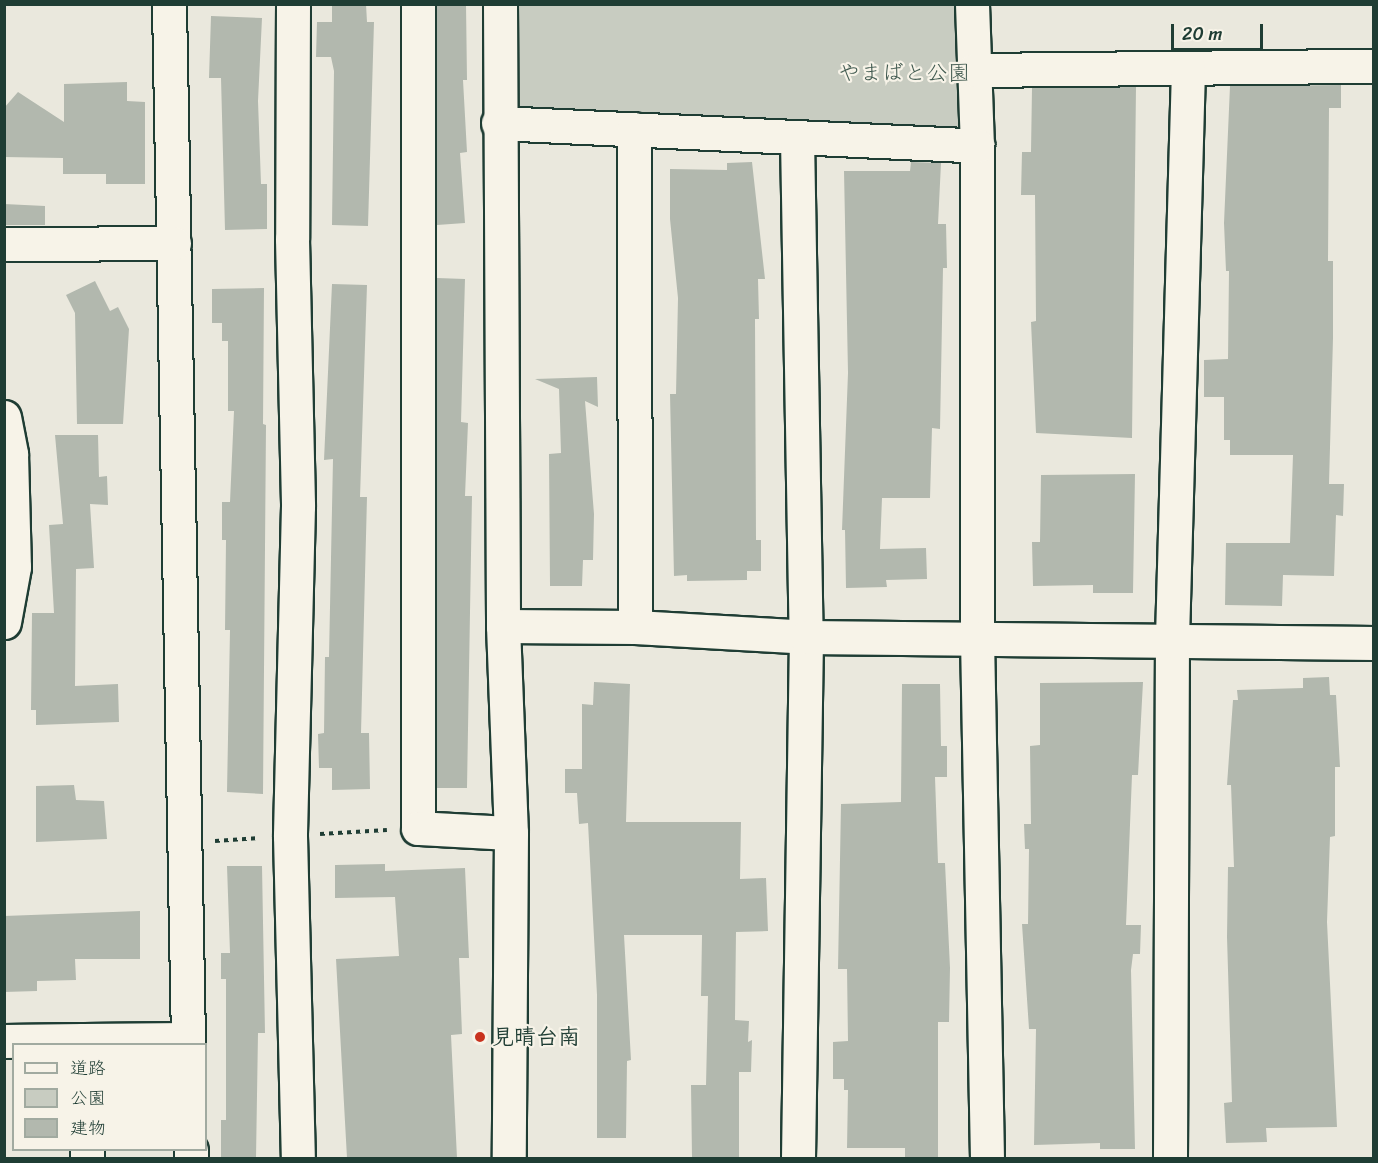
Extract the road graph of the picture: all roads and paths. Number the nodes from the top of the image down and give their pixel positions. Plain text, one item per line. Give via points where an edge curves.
1 (169, 4) edge
2 (293, 4) edge
3 (418, 4) edge
4 (500, 4) edge
5 (972, 4) edge
6 (1374, 66) edge
7 (1188, 68) junction
8 (974, 70) junction
9 (498, 123) junction
10 (634, 129) junction
11 (797, 138) junction
12 (977, 146) junction
13 (174, 243) junction
14 (4, 244) edge
15 (4, 417) edge
16 (4, 622) edge
17 (503, 626) junction
18 (635, 627) junction
19 (806, 637) junction
20 (977, 638) junction
21 (1172, 638) junction
22 (1374, 643) edge
23 (511, 834) junction
24 (4, 1041) edge
25 (83, 1042) edge
26 (187, 1042) edge
27 (298, 1158) edge
28 (508, 1158) edge
29 (798, 1158) edge
30 (987, 1158) edge
31 (1170, 1158) edge

1 - 13 street
2 - 27 street via 292,239 298,506 290,836
3 - 23 street via 418,828
4 - 9 street
5 - 8 street
6 - 7 street
7 - 8 street
7 - 21 street
8 - 12 street
9 - 10 street
9 - 17 street
10 - 11 street
10 - 18 street
11 - 12 street
11 - 19 street
12 - 20 street
13 - 14 street
13 - 26 street
15 - 16 street via 11,454 14,567
17 - 18 street
17 - 23 street
18 - 19 street
19 - 20 street
19 - 29 street
20 - 21 street
20 - 30 street
21 - 22 street
21 - 31 street
23 - 28 street
24 - 25 street
25 - 26 street

